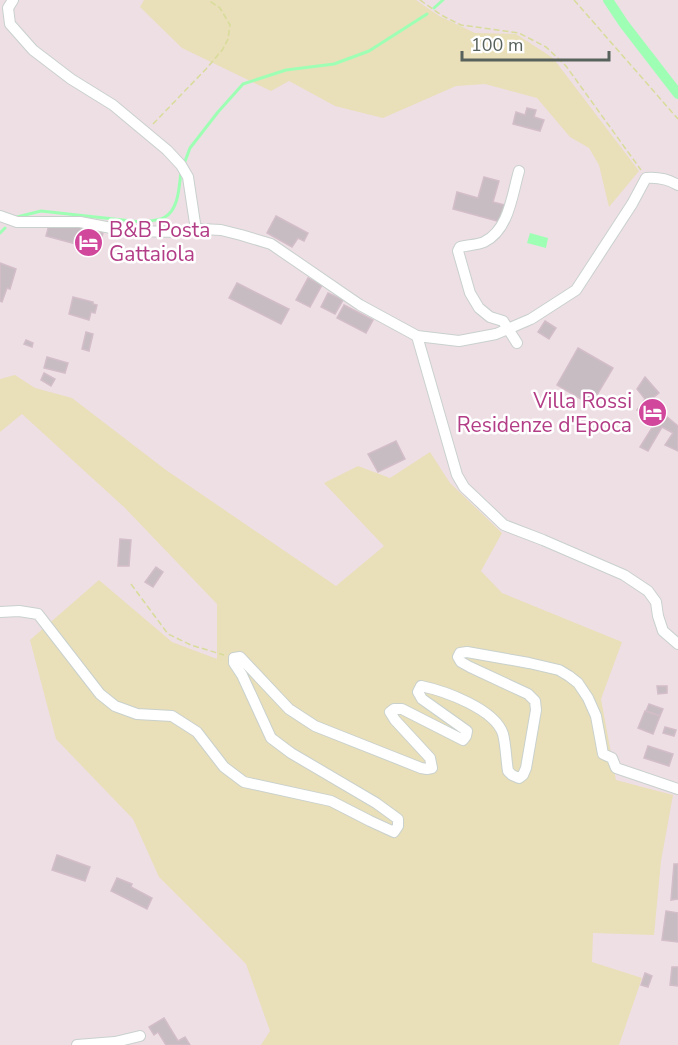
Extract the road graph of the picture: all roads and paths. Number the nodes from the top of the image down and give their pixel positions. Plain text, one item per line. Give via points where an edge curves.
1 (13, 0) edge
2 (208, 0) edge
3 (420, 0) edge
4 (574, 0) edge
5 (678, 119) edge
6 (146, 132) junction
7 (519, 171) dead end
8 (646, 178) junction
9 (678, 185) edge
10 (0, 216) edge
11 (196, 230) junction
12 (507, 329) junction
13 (417, 336) junction
14 (517, 343) dead end
15 (130, 584) dead end
16 (0, 612) edge
17 (678, 644) edge
18 (234, 663) junction
19 (678, 789) edge
20 (140, 1036) dead end
21 (77, 1045) edge

1 - 6 street via 8,8 10,24 33,50
2 - 6 path via 220,8 230,25 228,39 206,69
3 - 8 path via 460,25 519,33 546,48 566,66
4 - 5 path
6 - 11 street via 167,150 188,177
7 - 12 street via 500,230 483,242 460,247 458,251 470,293 479,308 503,321
8 - 9 street via 657,177
8 - 12 street via 576,290 531,319
10 - 11 street via 17,222 80,222 127,231
11 - 13 street via 221,230 271,244 360,305
12 - 13 street via 459,340
12 - 14 street
13 - 17 street via 457,475 464,487 504,525 624,575 648,591 656,602 663,631
15 - 18 path via 168,634 225,655
16 - 18 street via 38,614 100,694 115,706 136,714 172,716 197,732 224,767 244,782 331,801 394,832 398,819 271,738
18 - 19 street via 234,658 240,657 289,709 315,726 427,769 432,768 430,758 390,712 402,709 463,741 467,731 418,692 421,686 436,689 468,702 496,723 502,733 508,771 519,778 526,768 535,701 458,657 467,652 559,670 578,683 588,698 596,716 603,754 612,758 616,768
20 - 21 street

